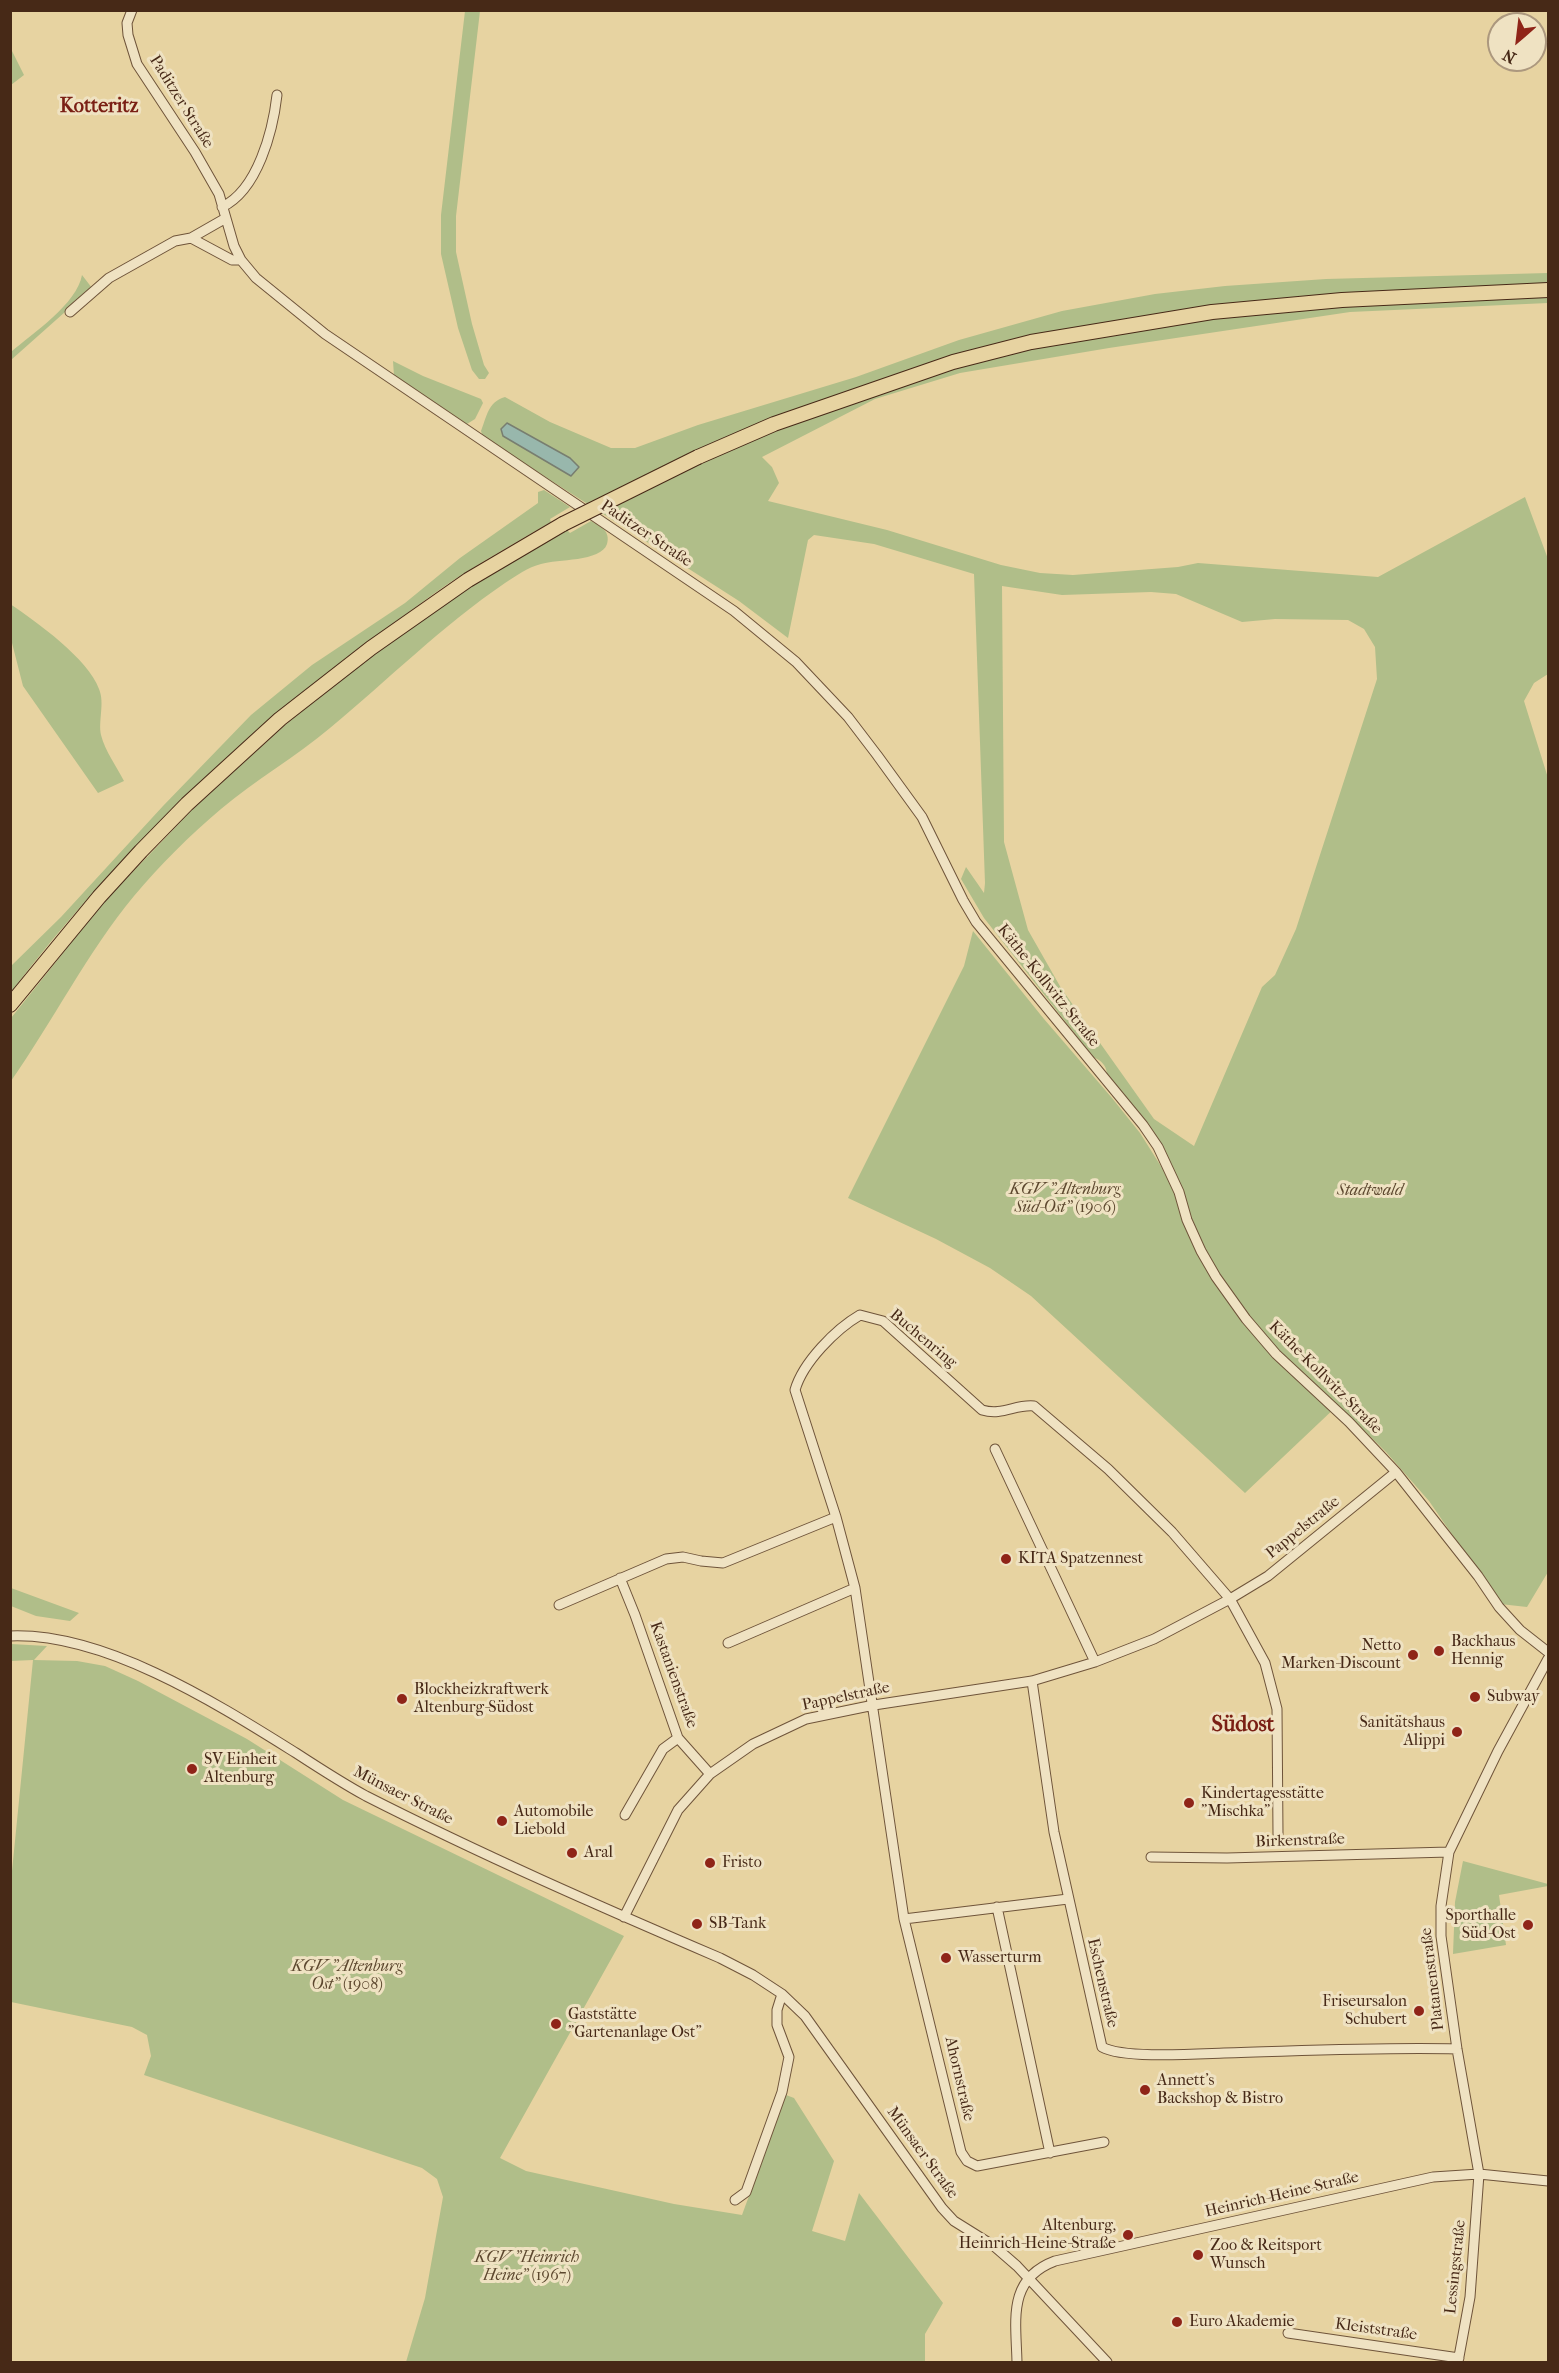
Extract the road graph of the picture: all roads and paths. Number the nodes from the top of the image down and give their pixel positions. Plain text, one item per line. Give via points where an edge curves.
1 (132, 10) edge
2 (277, 94) dead end
3 (222, 207) junction
4 (226, 218) junction
5 (191, 237) junction
6 (242, 260) junction
7 (1548, 290) edge
8 (70, 312) dead end
9 (963, 900) joint
10 (10, 1005) edge
11 (995, 1449) dead end
12 (1395, 1472) junction
13 (836, 1517) junction
14 (620, 1578) junction
15 (855, 1588) junction
16 (1230, 1599) junction
17 (559, 1605) dead end
18 (10, 1636) edge
19 (728, 1643) dead end
20 (1548, 1652) edge
21 (1548, 1659) edge
22 (1095, 1662) junction
23 (1032, 1681) junction
24 (874, 1705) junction
25 (678, 1738) junction
26 (710, 1774) junction
27 (625, 1815) dead end
28 (1278, 1834) dead end
29 (1449, 1852) junction
30 (1151, 1857) dead end
31 (1068, 1899) junction
32 (997, 1907) junction
33 (624, 1917) junction
34 (904, 1919) junction
35 (782, 1994) junction
36 (1457, 2049) junction
37 (1104, 2142) dead end
38 (1050, 2153) junction
39 (1479, 2174) junction
40 (1548, 2181) edge
41 (735, 2200) dead end
42 (1028, 2276) junction
43 (1288, 2333) dead end
44 (1459, 2360) edge
45 (1104, 2361) edge
46 (1017, 2362) edge

1 - 3 street, Paditzer Straße via 128,35 138,64 195,152 219,194
2 - 3 street via 264,155 238,196
3 - 4 street, Paditzer Straße
4 - 5 street
4 - 6 street, Paditzer Straße
5 - 6 street via 232,260
5 - 8 street via 175,241 109,278
6 - 9 street, Paditzer Straße via 277,297 325,334 734,611 796,662 848,717 900,785 922,817
7 - 10 highway, bridge via 1342,300 1212,312 1031,342 942,366 774,424 698,456 563,524 468,580 280,719 141,851
9 - 12 street, Käthe-Kollwitz-Straße via 976,922 1148,1132 1179,1192 1201,1251 1225,1291 1276,1354 1349,1422
11 - 22 street
12 - 16 street, Pappelstraße via 1268,1576
12 - 20 street, Käthe-Kollwitz-Straße via 1499,1607
13 - 14 street via 723,1563 683,1557 666,1559
13 - 15 street, Buchenring
13 - 16 street, Buchenring via 795,1390 808,1364 845,1324 860,1315 882,1321 982,1410 991,1413 1034,1406 1108,1469
14 - 17 street
14 - 25 street, Kastanienstraße
15 - 19 street
15 - 24 street, Buchenring
16 - 22 street, Pappelstraße via 1154,1639
16 - 28 street, Birkenstraße via 1265,1663 1277,1709
18 - 33 street, Münsaer Straße via 72,1643 145,1669 218,1706 363,1794
21 - 29 street, Platanenstraße
22 - 23 street, Pappelstraße
23 - 24 street, Pappelstraße
23 - 31 street, Eschenstraße
24 - 26 street, Pappelstraße via 806,1719 753,1744
24 - 34 street, Ahornstraße
25 - 26 street, Kastanienstraße
25 - 27 street via 663,1749
26 - 33 street, Pappelstraße via 678,1810
29 - 30 street, Birkenstraße
29 - 36 street, Platanenstraße via 1441,1936
31 - 32 street
31 - 36 street, Eschenstraße via 1102,2047 1112,2053
32 - 34 street
32 - 38 street
33 - 35 street, Münsaer Straße via 720,1958
34 - 38 street, Ahornstraße via 961,2152 977,2166
35 - 41 street via 777,2025 789,2057 782,2092 746,2192
35 - 42 street, Münsaer Straße via 825,2041 929,2192 954,2221 1003,2253
36 - 39 street, Platanenstraße
37 - 38 street, Ahornstraße
39 - 40 street, Heinrich-Heine-Straße
39 - 42 street, Heinrich-Heine-Straße via 1433,2177 1081,2254 1045,2264
39 - 44 street, Lessingstraße via 1470,2297
42 - 45 street, Münsaer Straße
42 - 46 street via 1017,2302
43 - 44 street, Kleiststraße

